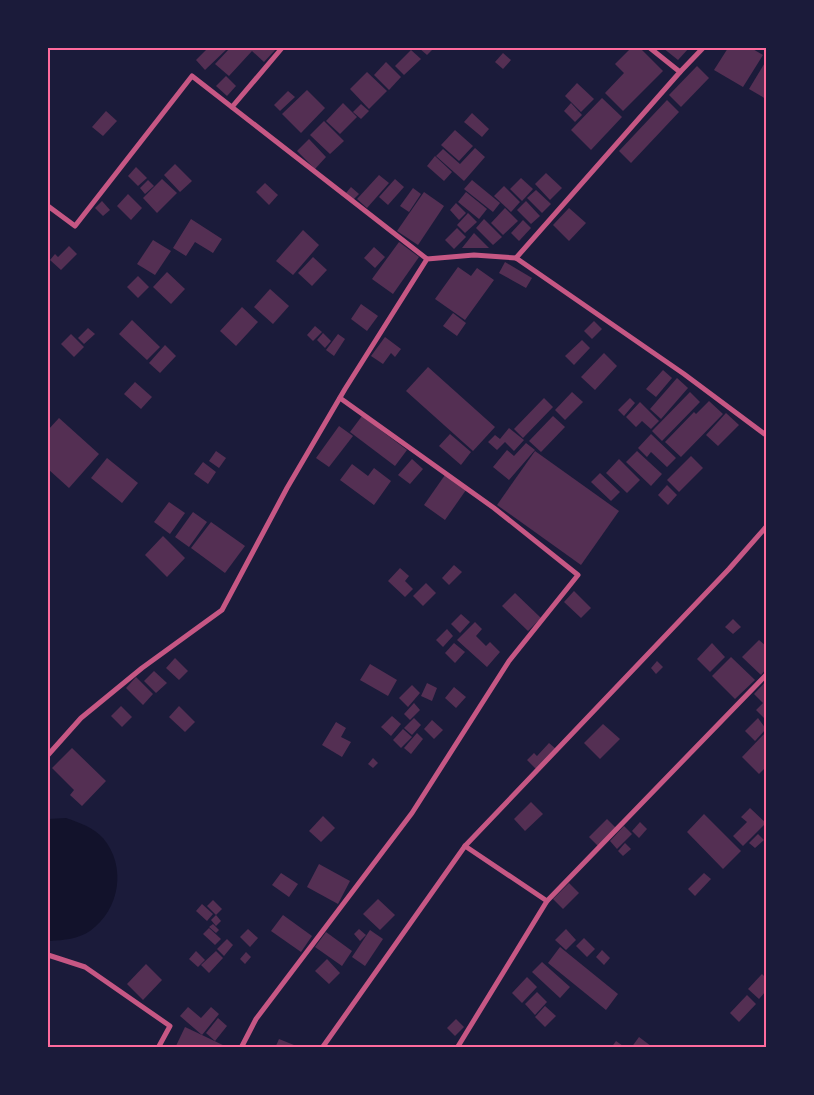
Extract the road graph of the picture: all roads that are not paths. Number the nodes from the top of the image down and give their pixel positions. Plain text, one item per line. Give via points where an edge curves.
1 (282, 48) edge
2 (650, 48) edge
3 (703, 48) edge
4 (680, 72) junction
5 (232, 107) junction
6 (48, 206) edge
7 (516, 258) junction
8 (427, 259) junction
9 (340, 398) junction
10 (766, 436) edge
11 (766, 527) edge
12 (766, 675) edge
13 (48, 755) edge
14 (465, 846) junction
15 (547, 901) junction
16 (48, 954) edge
17 (158, 1048) edge
18 (241, 1048) edge
19 (322, 1048) edge
20 (457, 1048) edge

1 - 5 street
2 - 4 street
3 - 4 street
4 - 7 street
5 - 6 street via 192,76 75,226
5 - 8 street
7 - 8 street via 474,255
7 - 10 street via 684,374
8 - 9 street
9 - 13 street via 222,610 142,668 81,718
9 - 18 street via 494,508 578,576 509,661 412,813 256,1019
11 - 14 street
12 - 15 street
14 - 15 street
14 - 19 street
15 - 20 street
16 - 17 street via 85,966 170,1026

